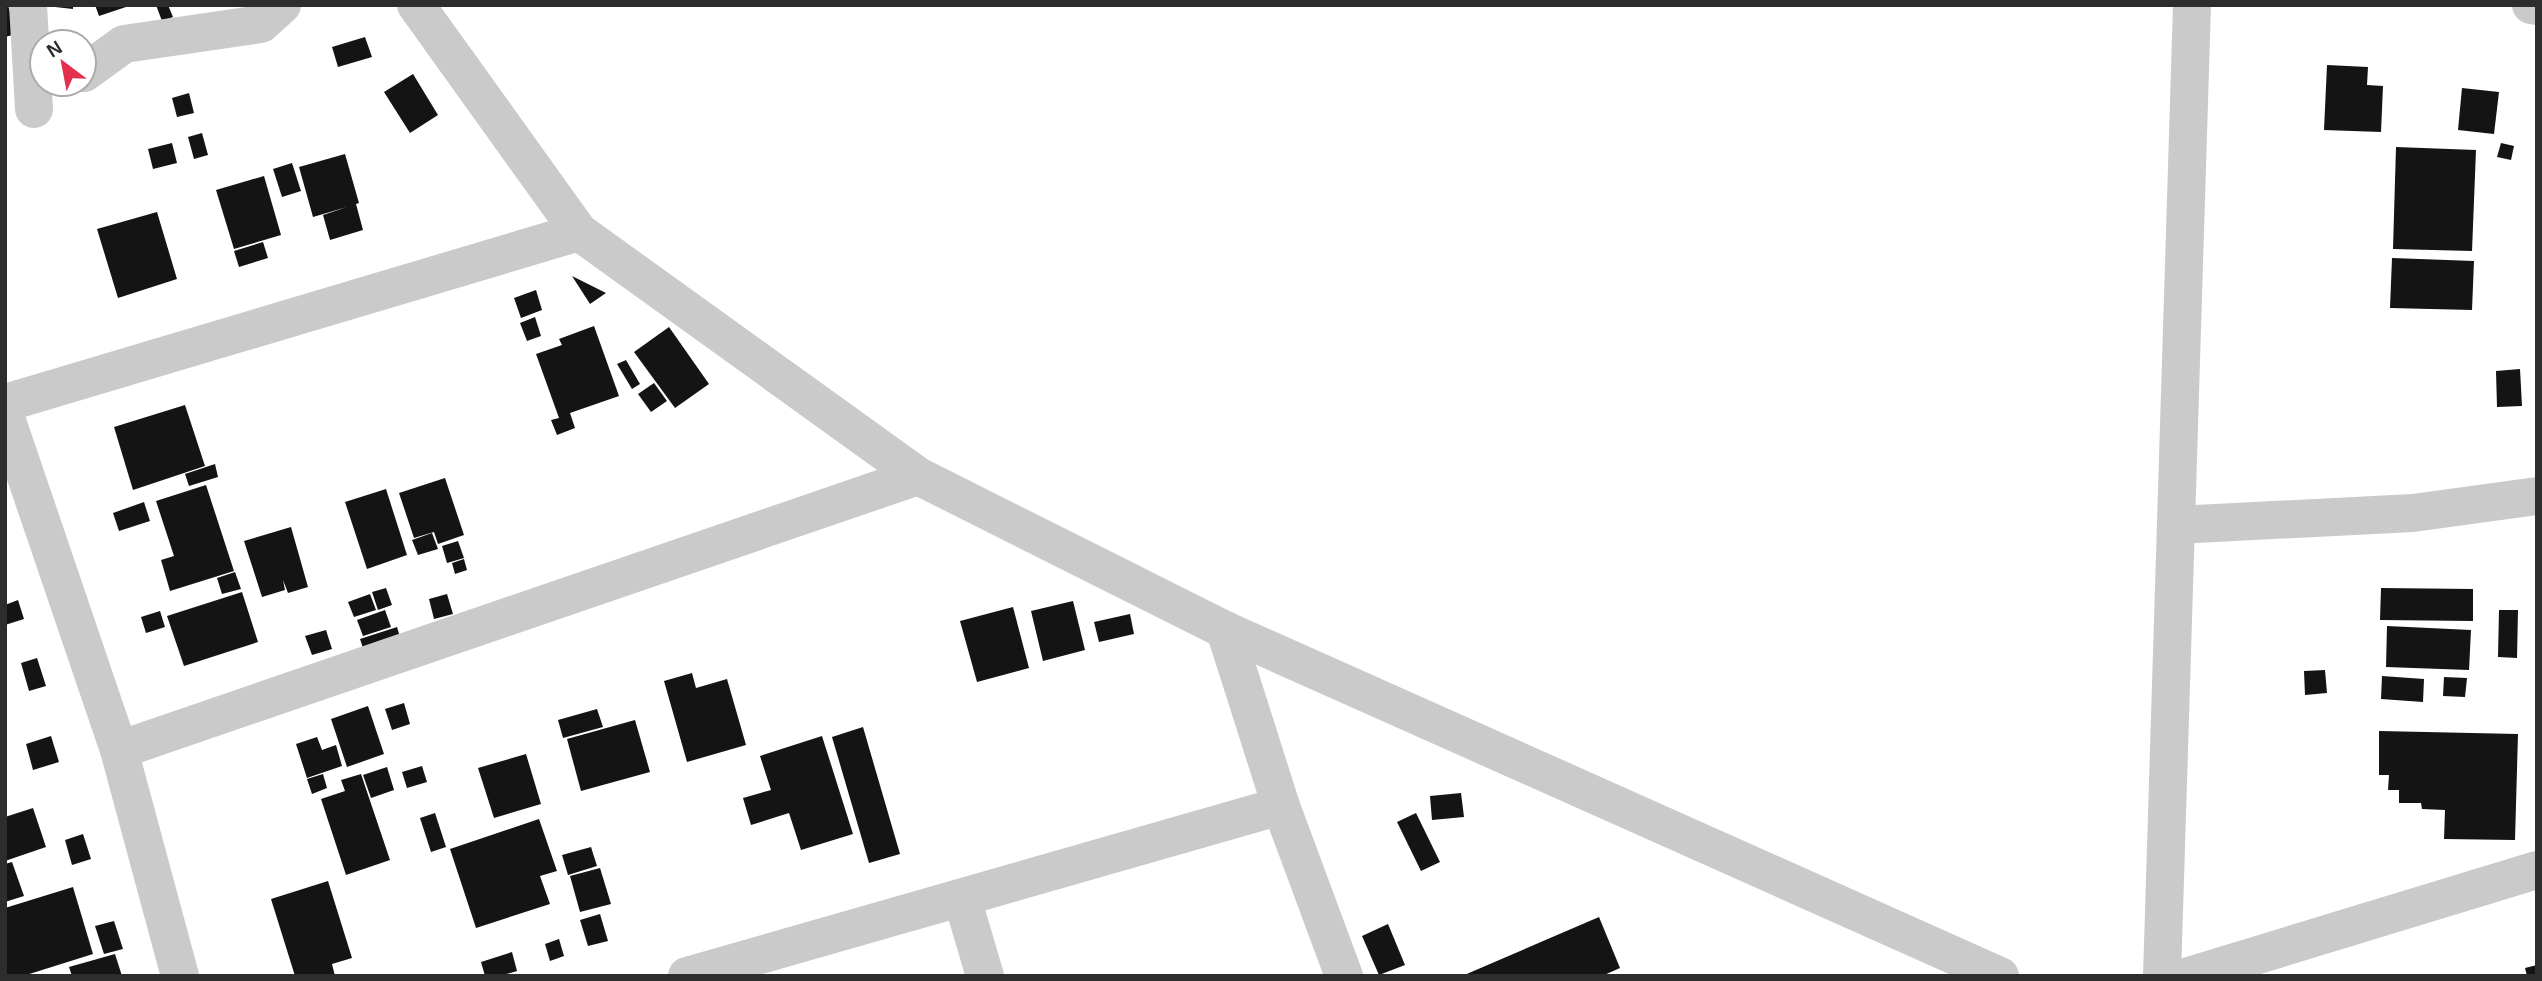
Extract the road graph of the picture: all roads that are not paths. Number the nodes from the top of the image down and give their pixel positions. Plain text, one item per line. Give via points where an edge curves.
1 (28, 5) edge
2 (282, 5) edge
3 (416, 5) edge
4 (2192, 5) edge
5 (2531, 5) edge
6 (2537, 6) edge
7 (98, 63) edge
8 (46, 98) edge
9 (20, 114) edge
10 (579, 232) junction
11 (5, 403) edge
12 (5, 415) edge
13 (918, 476) junction
14 (2537, 496) edge
15 (2176, 525) junction
16 (1224, 630) junction
17 (119, 750) junction
18 (1281, 806) junction
19 (2537, 870) edge
20 (962, 898) junction
21 (180, 976) edge
22 (687, 976) edge
23 (985, 976) edge
24 (1344, 976) edge
25 (2000, 976) edge
26 (2162, 976) edge
27 (2189, 976) edge

1 - 9 street
2 - 7 street via 261,24 124,44
3 - 10 street
4 - 15 street
5 - 6 street
8 - 9 street
10 - 11 street
10 - 13 street
12 - 17 street
13 - 16 street
13 - 17 street
14 - 15 street via 2413,513
15 - 26 street
16 - 18 street
16 - 25 street
17 - 21 street
18 - 20 street
18 - 24 street
19 - 27 street
20 - 22 street
20 - 23 street

